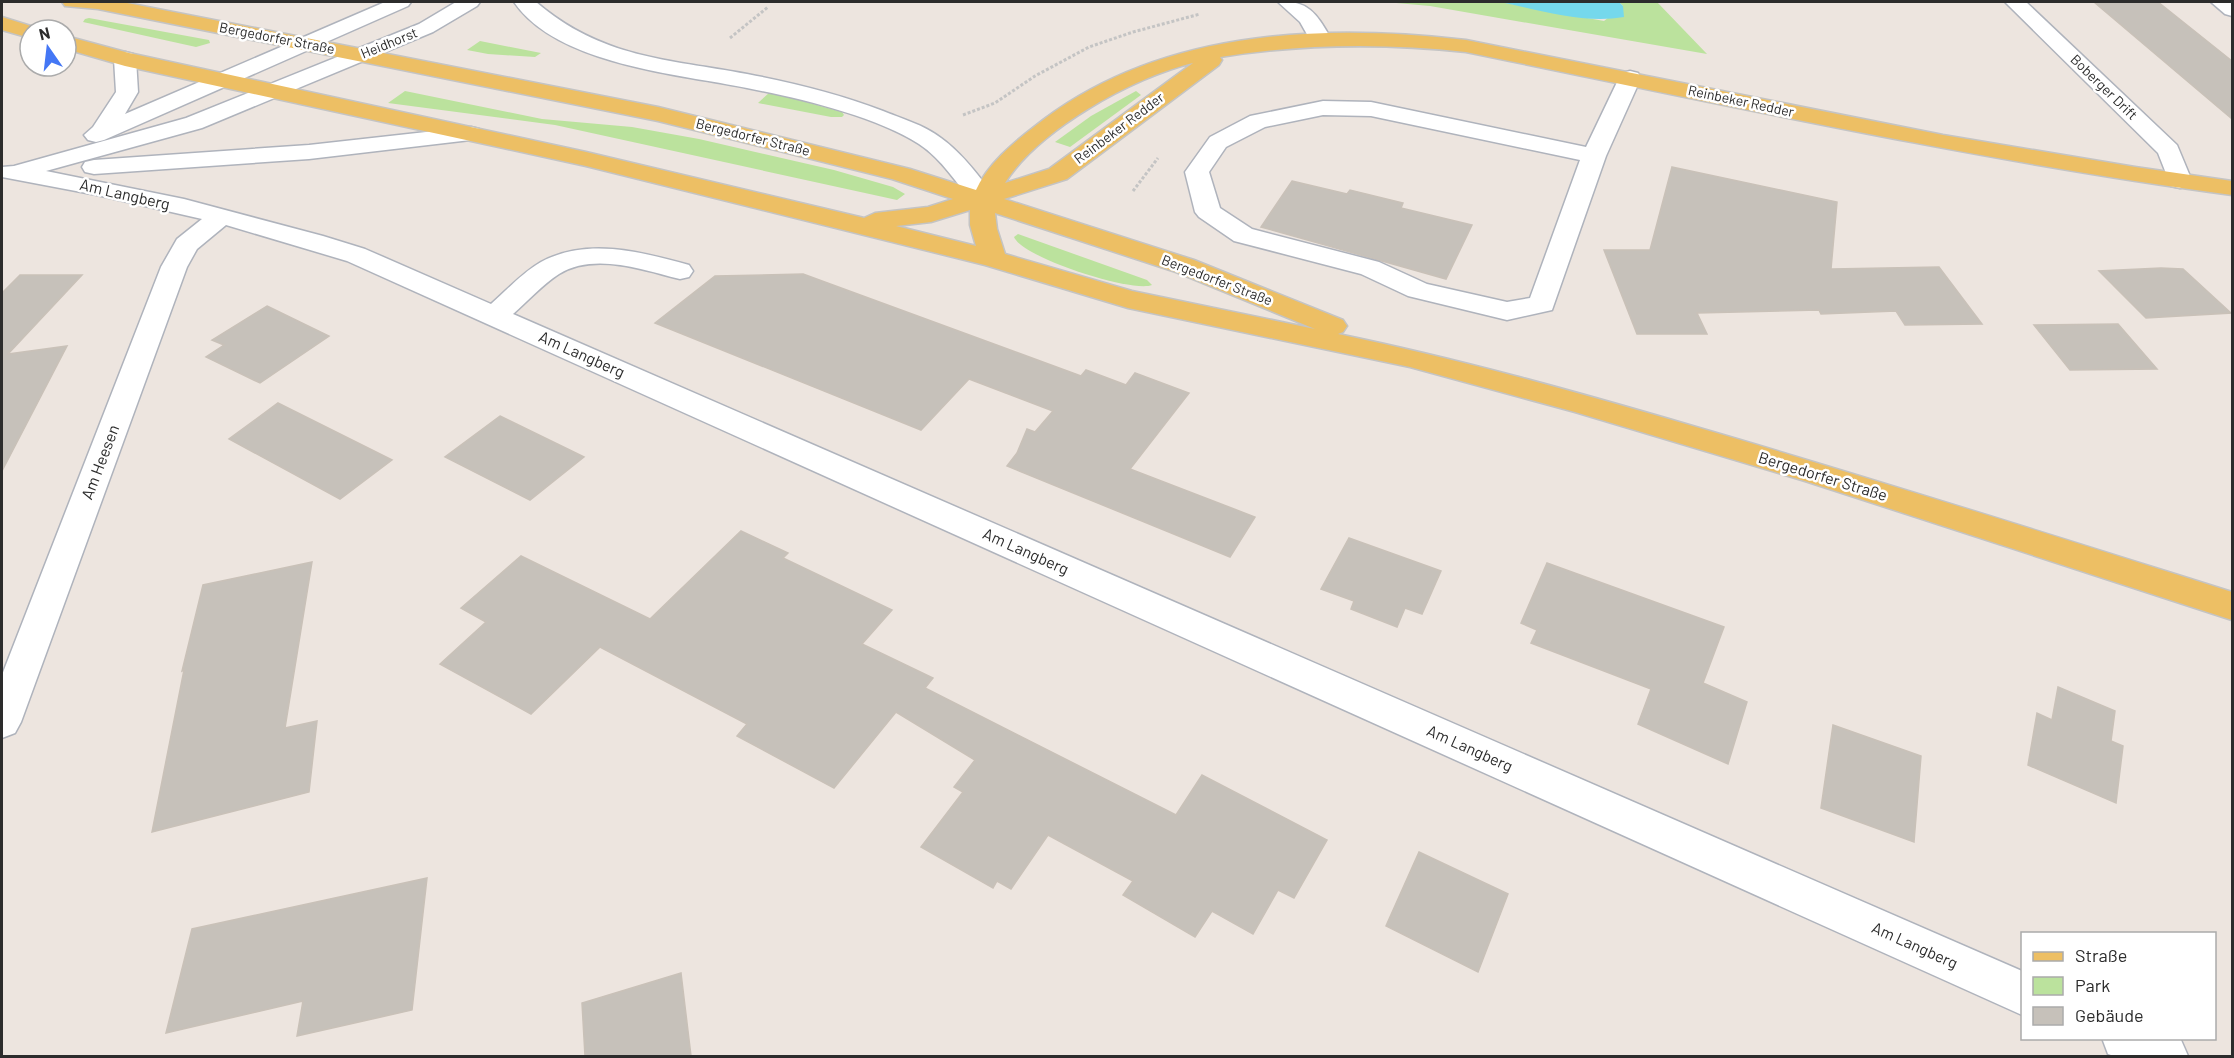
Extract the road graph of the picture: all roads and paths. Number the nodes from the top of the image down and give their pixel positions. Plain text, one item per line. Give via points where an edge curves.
1 (72, 2) edge
2 (401, 2) edge
3 (470, 2) edge
4 (524, 2) edge
5 (1288, 2) edge
6 (2015, 2) edge
7 (2221, 2) edge
8 (2232, 10) edge
9 (2, 22) edge
10 (18, 28) edge
11 (1321, 40) junction
12 (304, 44) junction
13 (78, 45) edge
14 (1249, 47) junction
15 (359, 55) junction
16 (125, 59) junction
17 (1630, 78) junction
18 (221, 80) junction
19 (271, 91) junction
20 (103, 131) junction
21 (471, 134) junction
22 (1594, 156) junction
23 (5, 173) edge
24 (2180, 181) junction
25 (2232, 188) edge
26 (983, 199) junction
27 (220, 217) junction
28 (858, 224) junction
29 (994, 259) junction
30 (680, 271) dead end
31 (495, 315) junction
32 (1410, 358) junction
33 (2232, 606) edge
34 (2, 722) edge
35 (2021, 993) edge
36 (2129, 1040) edge
37 (2165, 1056) edge

1 - 12 main road, Bergedorfer Straße via 98,3
2 - 12 street, Heidhorst
3 - 15 street, Heidhorst via 426,28
4 - 26 street via 564,34 593,48 777,86 852,107 901,126 937,146
5 - 11 street via 1308,18
6 - 24 street, Boberger Drift via 2169,150
7 - 8 street
9 - 10 main road
11 - 14 main road, Reinbeker Redder
11 - 17 main road, Reinbeker Redder via 1431,41
12 - 15 main road, Bergedorfer Straße
12 - 18 street
13 - 16 main road, Bergedorfer Straße
14 - 26 main road, Reinbeker Redder via 1221,55 1198,68 1058,174
14 - 26 main road, Reinbeker Redder via 1167,63 1120,82 1068,113 1023,147 1009,160
15 - 19 street, Heidhorst
15 - 26 main road, Bergedorfer Straße via 658,114 901,174
16 - 18 main road, Bergedorfer Straße
16 - 20 street via 127,92
17 - 22 street
17 - 24 main road, Reinbeker Redder via 1983,150
18 - 19 main road, Bergedorfer Straße
18 - 20 street
19 - 21 main road, Bergedorfer Straße
19 - 23 street, Am Langberg via 194,123
20 - 23 street
21 - 23 street via 309,152
21 - 28 main road, Bergedorfer Straße
22 - 22 street via 1371,109 1323,108 1258,121 1218,142 1197,172 1208,212 1243,235 1370,268 1418,290 1507,311 1542,304
23 - 27 street, Am Langberg via 92,185
24 - 25 main road, Reinbeker Redder
26 - 28 main road, Reinbeker Redder via 931,214
26 - 29 main road via 982,223
26 - 32 main road, Bergedorfer Straße via 1185,266
27 - 31 street, Am Langberg via 356,255
27 - 34 street, Am Heesen via 186,245 174,267
28 - 29 main road, Bergedorfer Straße
29 - 32 main road, Bergedorfer Straße via 1128,299
30 - 31 street via 647,261 588,256 551,267
31 - 35 street, Am Langberg
32 - 33 main road, Bergedorfer Straße via 1816,473
36 - 37 street

